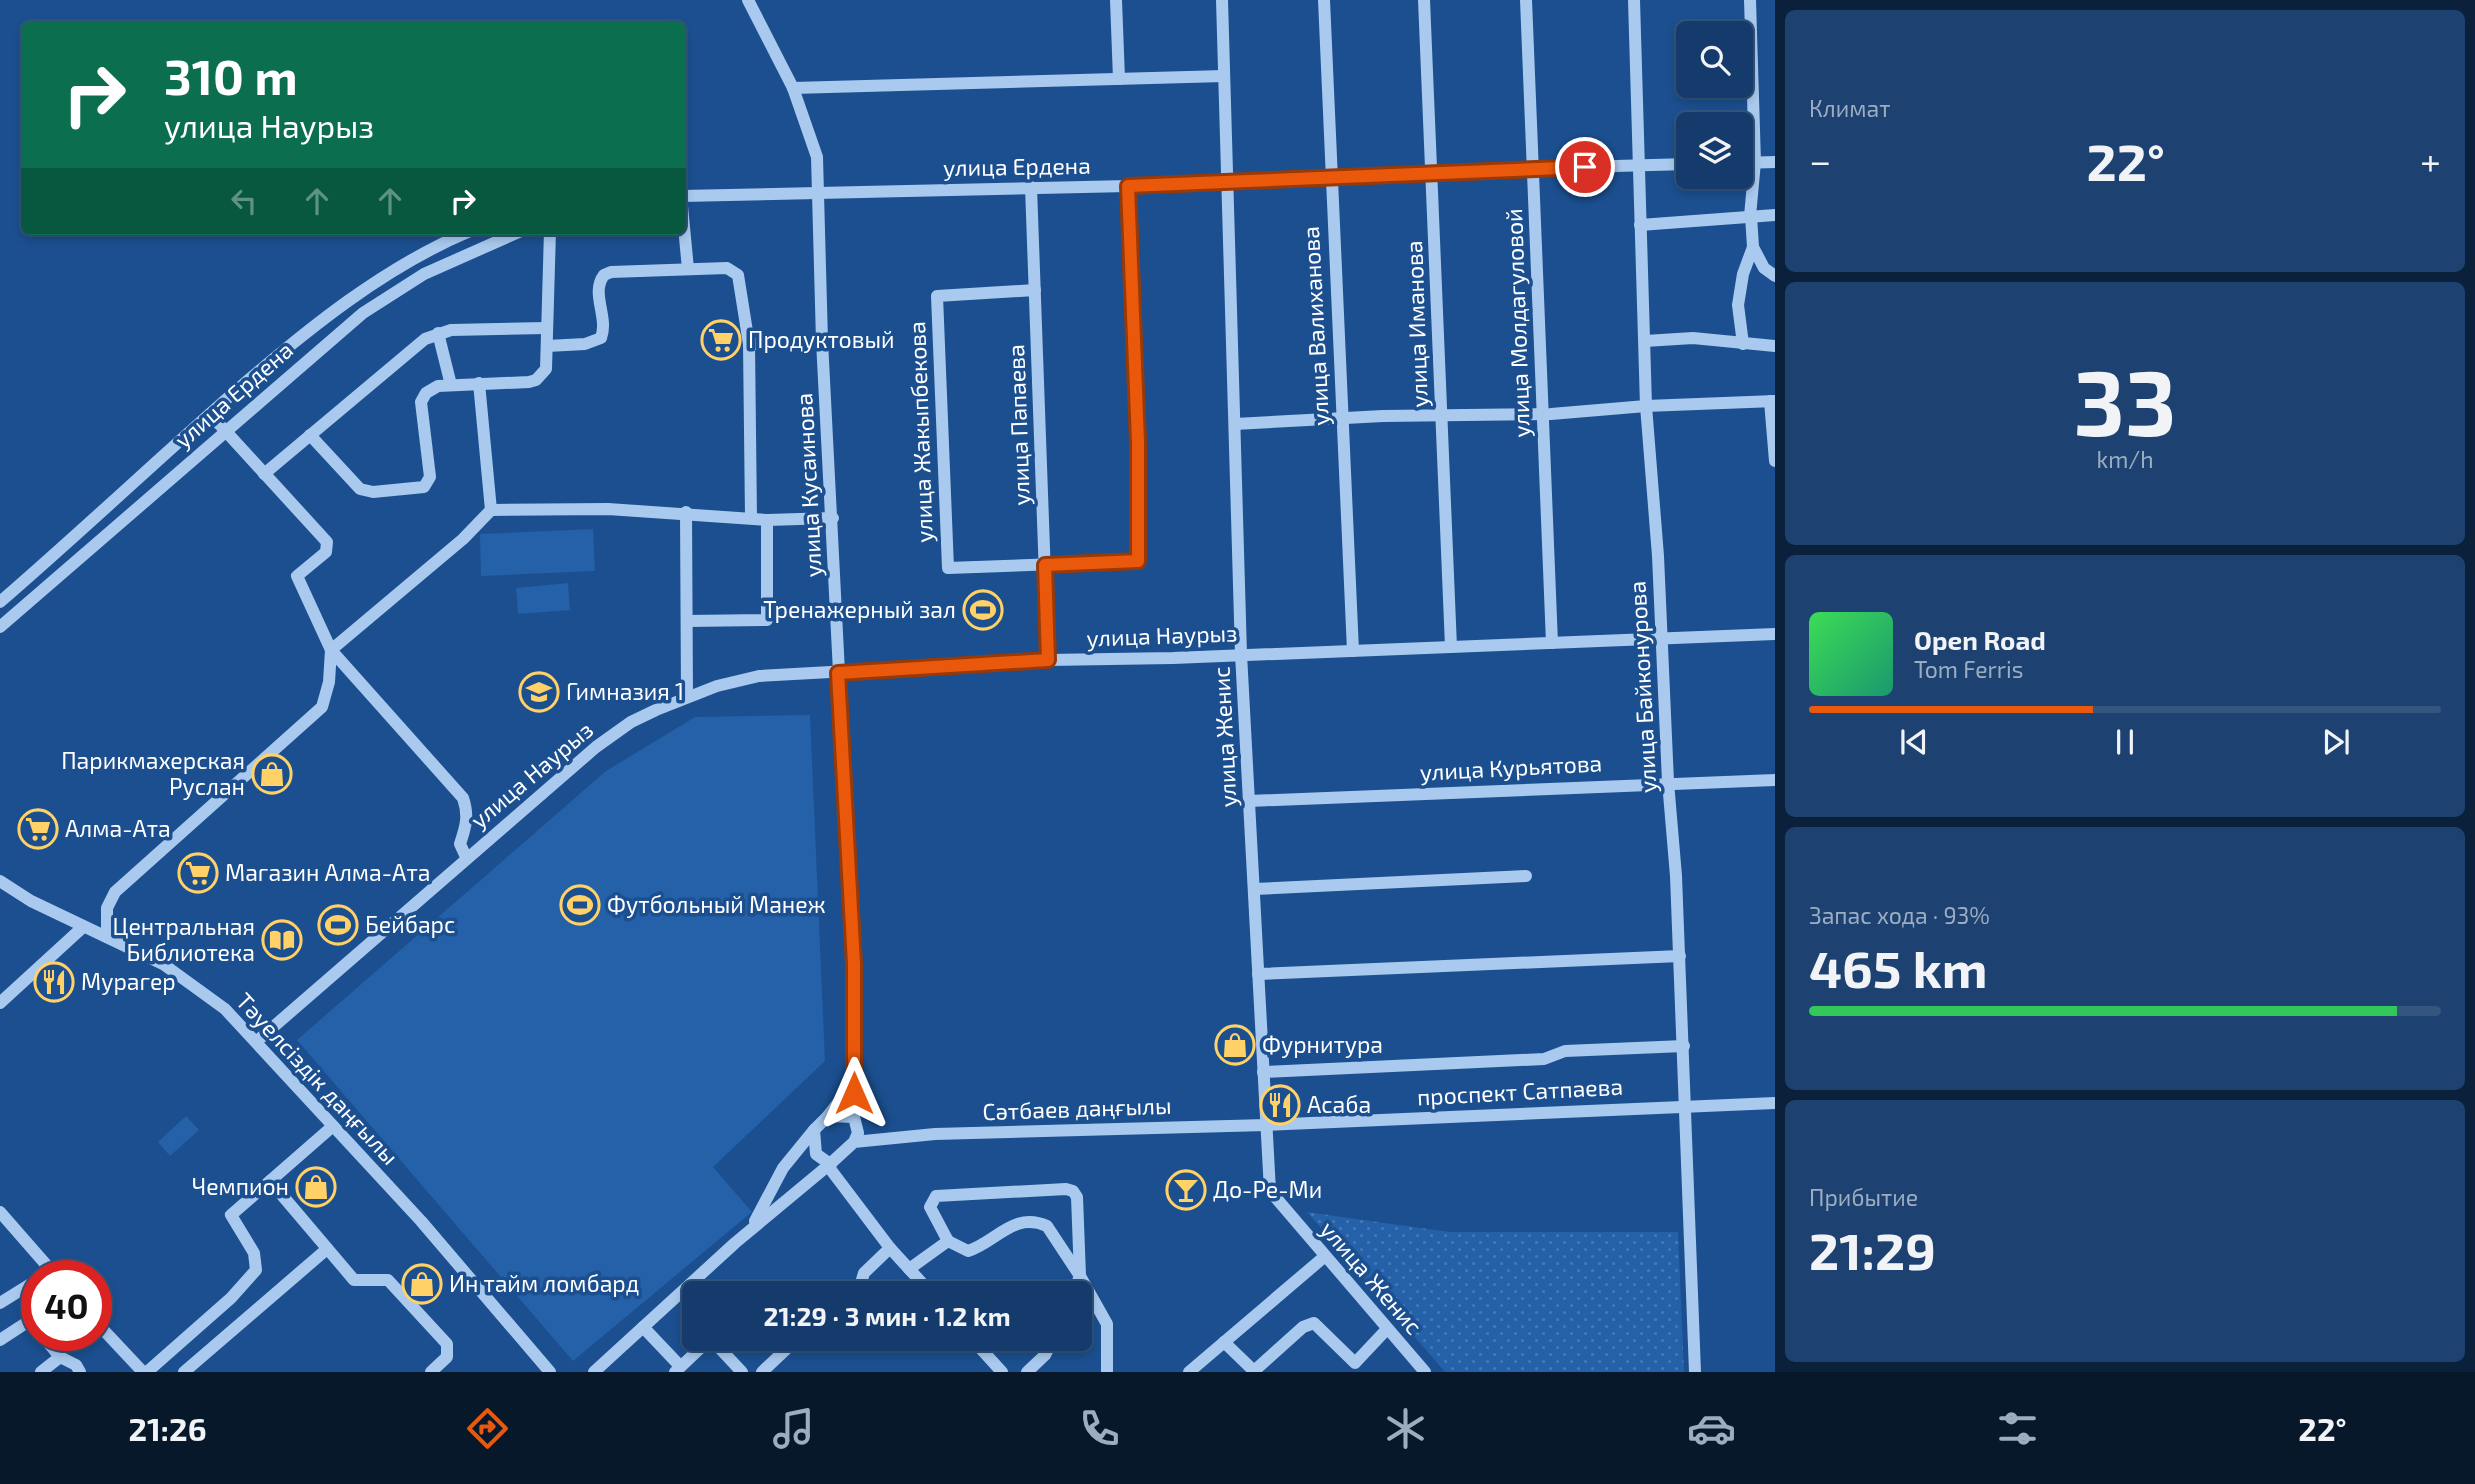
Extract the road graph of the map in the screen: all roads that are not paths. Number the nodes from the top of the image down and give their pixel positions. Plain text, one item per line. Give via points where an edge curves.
1 (748, 0) edge
2 (1116, 0) edge
3 (1222, 0) edge
4 (1324, 0) edge
5 (1424, 0) edge
6 (1526, 0) edge
7 (1634, 0) edge
8 (1750, 0) edge
9 (1224, 76) junction
10 (1119, 79) junction
11 (793, 88) junction
12 (1755, 162) junction
13 (1775, 162) edge
14 (1676, 165) edge
15 (1638, 166) junction
16 (1533, 168) junction
17 (1431, 171) junction
18 (1330, 177) junction
19 (1227, 182) junction
20 (1128, 186) junction
21 (1031, 187) junction
22 (819, 193) junction
23 (686, 196) edge
24 (1775, 215) edge
25 (1750, 216) junction
26 (1640, 225) junction
27 (462, 235) edge
28 (512, 235) edge
29 (550, 235) edge
30 (685, 235) edge
31 (1753, 247) junction
32 (688, 269) junction
33 (1775, 276) edge
34 (1035, 290) junction
35 (546, 328) junction
36 (438, 333) junction
37 (822, 341) junction
38 (1645, 341) junction
39 (750, 344) junction
40 (1743, 344) junction
41 (547, 346) junction
42 (1775, 346) edge
43 (479, 383) junction
44 (451, 385) junction
45 (1773, 401) edge
46 (1646, 406) junction
47 (1542, 413) junction
48 (210, 414) junction
49 (1442, 415) junction
50 (1340, 419) junction
51 (1235, 424) junction
52 (225, 432) junction
53 (310, 435) junction
54 (1775, 461) edge
55 (264, 474) junction
56 (491, 510) junction
57 (686, 512) junction
58 (751, 518) junction
59 (833, 518) junction
60 (767, 520) junction
61 (1045, 565) junction
62 (0, 602) edge
63 (687, 621) junction
64 (0, 627) edge
65 (1775, 634) edge
66 (1662, 638) junction
67 (1552, 643) junction
68 (1451, 647) junction
69 (331, 650) junction
70 (1353, 651) junction
71 (1241, 654) junction
72 (1048, 660) junction
73 (838, 673) junction
74 (687, 697) junction
75 (1775, 780) edge
76 (1668, 782) junction
77 (1249, 802) junction
78 (466, 857) junction
79 (1526, 876) dead end
80 (0, 881) edge
81 (1254, 888) junction
82 (83, 927) junction
83 (107, 937) junction
84 (1680, 956) junction
85 (1258, 974) junction
86 (0, 1003) edge
87 (257, 1041) junction
88 (1684, 1046) junction
89 (853, 1068) junction
90 (1263, 1072) junction
91 (1775, 1102) edge
92 (1687, 1106) junction
93 (828, 1116) junction
94 (855, 1120) junction
95 (1266, 1125) junction
96 (333, 1126) junction
97 (814, 1130) junction
98 (890, 1137) junction
99 (854, 1142) junction
100 (830, 1164) junction
101 (270, 1181) junction
102 (0, 1212) edge
103 (750, 1231) junction
104 (948, 1241) junction
105 (327, 1248) junction
106 (890, 1248) junction
107 (1324, 1257) junction
108 (41, 1260) edge
109 (909, 1269) junction
110 (1080, 1276) junction
111 (862, 1281) edge
112 (920, 1281) edge
113 (1078, 1281) edge
114 (21, 1290) edge
115 (0, 1303) edge
116 (21, 1324) edge
117 (643, 1327) junction
118 (1387, 1329) junction
119 (112, 1338) edge
120 (0, 1340) edge
121 (1224, 1342) junction
122 (55, 1351) edge
123 (697, 1351) edge
124 (722, 1351) edge
125 (784, 1351) edge
126 (983, 1351) edge
127 (1047, 1351) edge
128 (60, 1357) junction
129 (1350, 1368) edge
130 (677, 1369) edge
131 (41, 1372) edge
132 (80, 1372) edge
133 (145, 1372) edge
134 (184, 1372) edge
135 (431, 1372) edge
136 (550, 1372) edge
137 (594, 1372) edge
138 (742, 1372) edge
139 (762, 1372) edge
140 (1002, 1372) edge
141 (1027, 1372) edge
142 (1107, 1372) edge
143 (1189, 1372) edge
144 (1254, 1372) edge
145 (1425, 1372) edge
146 (1695, 1372) edge

1 - 11 street, улица Кусаинова
2 - 10 street
3 - 9 street, улица Женис
4 - 18 street, улица Валиханова
5 - 17 street, улица Иманова
6 - 16 street, улица Молдагуловой
7 - 15 street, улица Байконурова
8 - 12 street
9 - 10 street
9 - 19 street, улица Женис
10 - 11 street
11 - 22 street, улица Кусаинова via 817,157
12 - 13 street
12 - 25 street
14 - 15 street, улица Ердена
15 - 16 street, улица Ердена
15 - 26 street, улица Байконурова
16 - 17 street, улица Ердена
16 - 47 street, улица Молдагуловой
17 - 18 street, улица Ердена
17 - 49 street, улица Иманова
18 - 19 street, улица Ердена
18 - 50 street, улица Валиханова
19 - 20 street, улица Ердена
19 - 51 street, улица Женис
20 - 21 street, улица Ердена
20 - 61 street via 1138,561
21 - 22 street, улица Ердена
21 - 34 street, улица Папаева
22 - 23 street, улица Ердена
22 - 37 street, улица Кусаинова
24 - 25 street
25 - 26 street
25 - 31 street
26 - 38 street, улица Байконурова
27 - 48 street, улица Ердена via 351,300
28 - 52 street, улица Ердена via 424,274 363,313
29 - 35 street
30 - 32 street
31 - 33 street via 1764,268
31 - 40 street via 1738,305
32 - 39 street via 727,268 738,275
32 - 41 street via 604,275 598,287 604,326 601,338 585,344
34 - 61 street, улица Папаева
34 - 61 street, улица Жакыпбекова via 936,298 947,565
35 - 36 street
35 - 41 street
36 - 44 street
36 - 53 street
37 - 39 street
37 - 59 street, улица Кусаинова
38 - 40 street via 1693,338
38 - 46 street, улица Байконурова
39 - 58 street
40 - 42 street
41 - 43 street via 545,369 536,380
43 - 44 street
43 - 56 street
44 - 53 street via 438,386 422,398 430,477 425,487 360,489
45 - 46 street
45 - 54 street
46 - 47 street
46 - 66 street, улица Байконурова
47 - 49 street
47 - 67 street, улица Молдагуловой
48 - 52 street
48 - 62 street, улица Ердена
49 - 50 street
49 - 68 street, улица Иманова
50 - 51 street
50 - 70 street, улица Валиханова
51 - 71 street, улица Женис
52 - 55 street
52 - 64 street, улица Ердена
53 - 55 street
55 - 69 street via 327,542 326,552 297,576
56 - 57 street
56 - 69 street
57 - 58 street
57 - 63 street
58 - 60 street
59 - 60 street
59 - 73 street, улица Кусаинова
60 - 63 street via 767,620
61 - 72 street, улица Папаева
63 - 74 street
65 - 66 street, улица Наурыз
66 - 67 street, улица Наурыз
66 - 76 street, улица Байконурова
67 - 68 street, улица Наурыз
68 - 70 street, улица Наурыз
69 - 78 street via 463,798 467,825 460,844
69 - 83 street via 322,706 115,892 107,908
70 - 71 street, улица Наурыз
71 - 72 street, улица Наурыз
71 - 77 street, улица Женис
72 - 73 street, улица Наурыз
73 - 74 street, улица Наурыз via 759,676
73 - 89 street, улица Кусаинова via 854,964
74 - 78 street, улица Наурыз via 631,722 596,747
75 - 76 street, улица Курьятова
76 - 77 street, улица Курьятова
76 - 84 street, улица Байконурова
77 - 81 street, улица Женис
78 - 87 street, улица Наурыз
79 - 81 street
80 - 82 street, Тәуелсіздік даңғылы
81 - 85 street, улица Женис
82 - 83 street, Тәуелсіздік даңғылы
82 - 86 street
83 - 87 street, Тәуелсіздік даңғылы via 163,964 199,988
84 - 85 street
84 - 88 street, улица Байконурова
85 - 90 street, улица Женис
87 - 96 street, Тәуелсіздік даңғылы
88 - 90 street via 1565,1051 1544,1059
88 - 92 street, улица Байконурова
89 - 93 street via 841,1099
89 - 94 street, улица Кусаинова
90 - 95 street, улица Женис
91 - 92 street, проспект Сатпаева
92 - 95 street, проспект Сатпаева
92 - 146 street, улица Байконурова
93 - 94 street
93 - 97 street
94 - 98 street via 867,1130
94 - 99 street
95 - 98 street, Сәтбаев даңғылы
95 - 107 street, улица Женис via 1270,1191
96 - 101 street
96 - 136 street, Тәуелсіздік даңғылы
97 - 100 street via 816,1154
97 - 103 street via 783,1168
98 - 99 street
99 - 100 street
100 - 103 street
100 - 106 street
101 - 105 street
101 - 133 street via 231,1215 254,1253 256,1270
102 - 108 street
103 - 117 street
104 - 109 street
104 - 110 street via 968,1251 1013,1224 1039,1222 1047,1226
104 - 110 street via 930,1207 936,1196 1066,1189 1077,1197
105 - 134 street
105 - 135 street via 354,1280 388,1280 447,1344 447,1357
106 - 109 street
106 - 111 street
107 - 118 street, улица Женис
107 - 121 street
109 - 112 street
110 - 113 street
110 - 142 street via 1107,1324
114 - 115 street
116 - 120 street
117 - 130 street
117 - 137 street
118 - 129 street
118 - 145 street, улица Женис
119 - 133 street
121 - 143 street
121 - 144 street
122 - 128 street
123 - 130 street
124 - 138 street
125 - 139 street
126 - 140 street
127 - 141 street
128 - 131 street
128 - 132 street
129 - 144 street via 1314,1323 1303,1327

